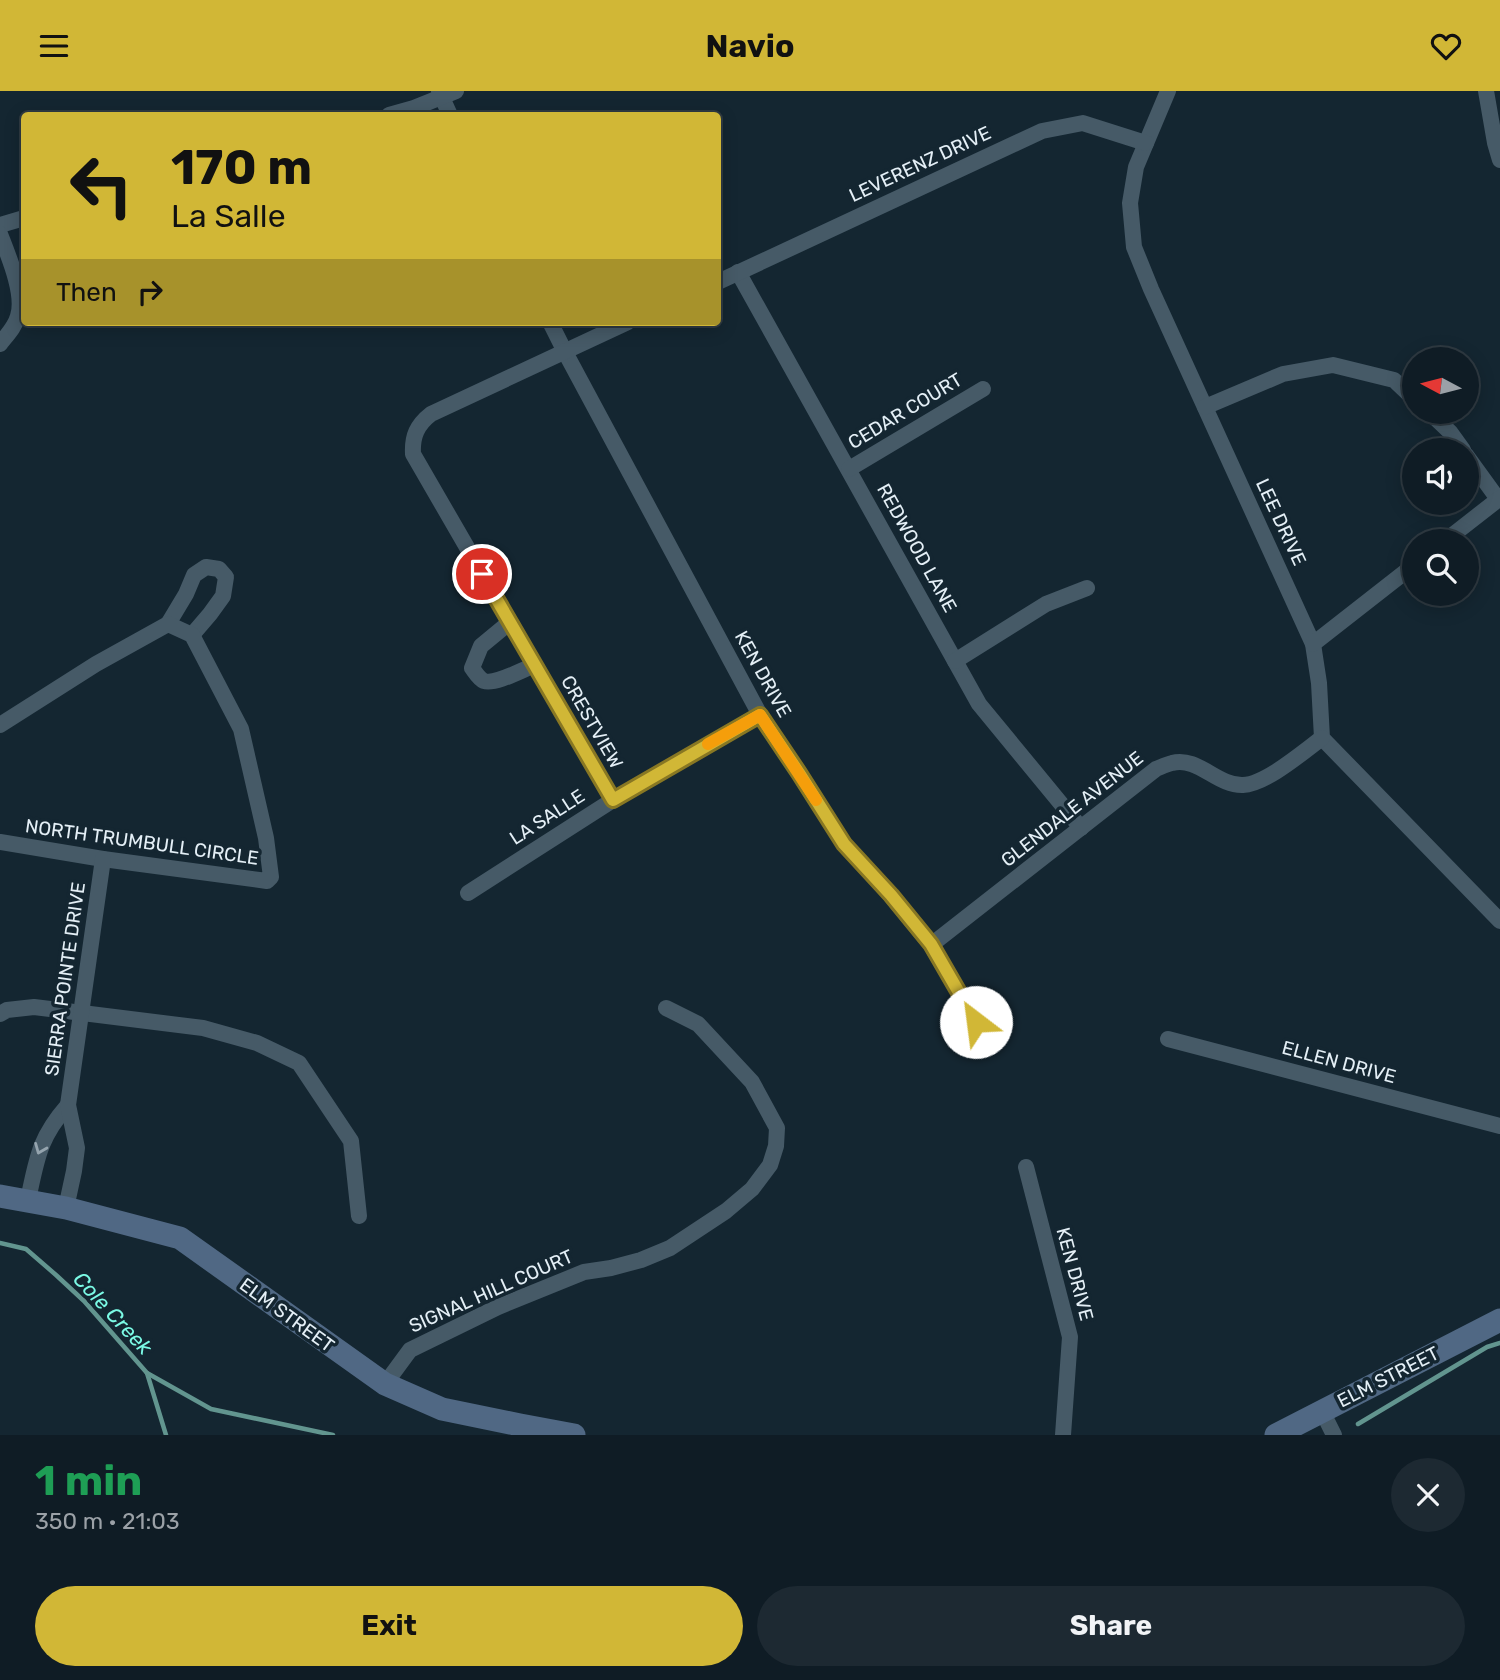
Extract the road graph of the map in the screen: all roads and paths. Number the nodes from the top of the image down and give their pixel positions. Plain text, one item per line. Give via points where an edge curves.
1 (1168, 91) edge
2 (1486, 91) edge
3 (445, 93) edge
4 (397, 112) edge
5 (449, 112) edge
6 (1146, 143) junction
7 (1500, 160) edge
8 (21, 219) edge
9 (0, 225) edge
10 (0, 233) edge
11 (738, 272) junction
12 (721, 280) edge
13 (552, 326) edge
14 (620, 326) edge
15 (0, 344) edge
16 (565, 352) junction
17 (1402, 388) edge
18 (983, 389) dead end
19 (1205, 407) junction
20 (1442, 424) edge
21 (1454, 438) edge
22 (849, 469) junction
23 (1479, 472) edge
24 (1499, 498) edge
25 (1460, 529) edge
26 (1402, 574) edge
27 (1087, 588) dead end
28 (510, 622) junction
29 (168, 624) junction
30 (192, 635) junction
31 (1313, 644) junction
32 (956, 661) junction
33 (535, 665) junction
34 (760, 715) junction
35 (0, 725) edge
36 (1322, 738) junction
37 (613, 800) junction
38 (1081, 828) junction
39 (0, 842) edge
40 (103, 859) junction
41 (468, 893) dead end
42 (1500, 921) edge
43 (931, 944) junction
44 (666, 1008) dead end
45 (0, 1014) edge
46 (81, 1014) junction
47 (976, 1022) dead end
48 (1168, 1039) dead end
49 (68, 1105) junction
50 (1500, 1126) edge
51 (1026, 1167) dead end
52 (0, 1196) edge
53 (28, 1200) junction
54 (66, 1208) junction
55 (359, 1216) dead end
56 (1500, 1320) edge
57 (385, 1384) junction
58 (1322, 1411) junction
59 (519, 1430) edge
60 (574, 1435) edge
61 (1063, 1435) edge
62 (1276, 1435) edge
63 (1334, 1435) edge

1 - 6 street, LEE DRIVE
2 - 7 street
3 - 4 street
3 - 5 street
6 - 11 street, LEVERENZ DRIVE via 1083,123 1042,131
6 - 19 street, LEE DRIVE via 1130,203 1134,247
8 - 9 street
10 - 15 street via 20,312
11 - 12 street, LEVERENZ DRIVE
11 - 22 street, REDWOOD LANE
13 - 16 street, KEN DRIVE
14 - 16 street
16 - 28 street, CRESTVIEW via 431,414 422,421 413,441 413,454
16 - 34 street, KEN DRIVE
17 - 19 street via 1394,380 1333,365 1283,374
18 - 22 street, CEDAR COURT
19 - 31 street, LEE DRIVE
20 - 21 street
22 - 32 street, REDWOOD LANE
23 - 24 street
24 - 25 street
26 - 31 street
27 - 32 street via 1046,604
28 - 33 street, CRESTVIEW
28 - 33 street, CRESTVIEW via 481,646 472,668 484,681 494,681
29 - 30 street
29 - 30 street via 194,575 206,567 219,569 226,577 223,596
29 - 35 street
30 - 40 street, NORTH TRUMBULL CIRCLE via 242,729 271,877 267,881
31 - 36 street, LEE DRIVE
32 - 38 street, REDWOOD LANE via 979,704
33 - 37 street, CRESTVIEW
34 - 37 street, LA SALLE
34 - 43 street, KEN DRIVE via 844,844
36 - 38 street, GLENDALE AVENUE via 1277,771 1244,785 1174,762 1156,769
36 - 42 street
37 - 41 street, LA SALLE
38 - 43 street, GLENDALE AVENUE
39 - 40 street, NORTH TRUMBULL CIRCLE
40 - 46 street, SIERRA POINTE DRIVE
43 - 47 street, KEN DRIVE
44 - 57 street, SIGNAL HILL COURT via 698,1024 752,1082 777,1128 770,1165 752,1189 726,1211 670,1248 641,1260 584,1272 498,1307 410,1350
45 - 46 street via 34,1007
46 - 49 street, SIERRA POINTE DRIVE
46 - 55 street via 203,1028 257,1043 299,1063 351,1141
48 - 50 street, ELLEN DRIVE
49 -> 53 street, SIERRA POINTE DRIVE via 40,1146
49 - 54 street, SIERRA POINTE DRIVE via 76,1148
51 - 61 street, KEN DRIVE via 1070,1337
52 - 53 main road, ELM STREET
53 - 54 main road, ELM STREET
54 - 57 main road, ELM STREET via 180,1238
56 - 58 main road, ELM STREET
57 - 59 main road, ELM STREET via 442,1409
58 - 62 main road, ELM STREET
58 - 63 street
59 - 60 main road, ELM STREET

